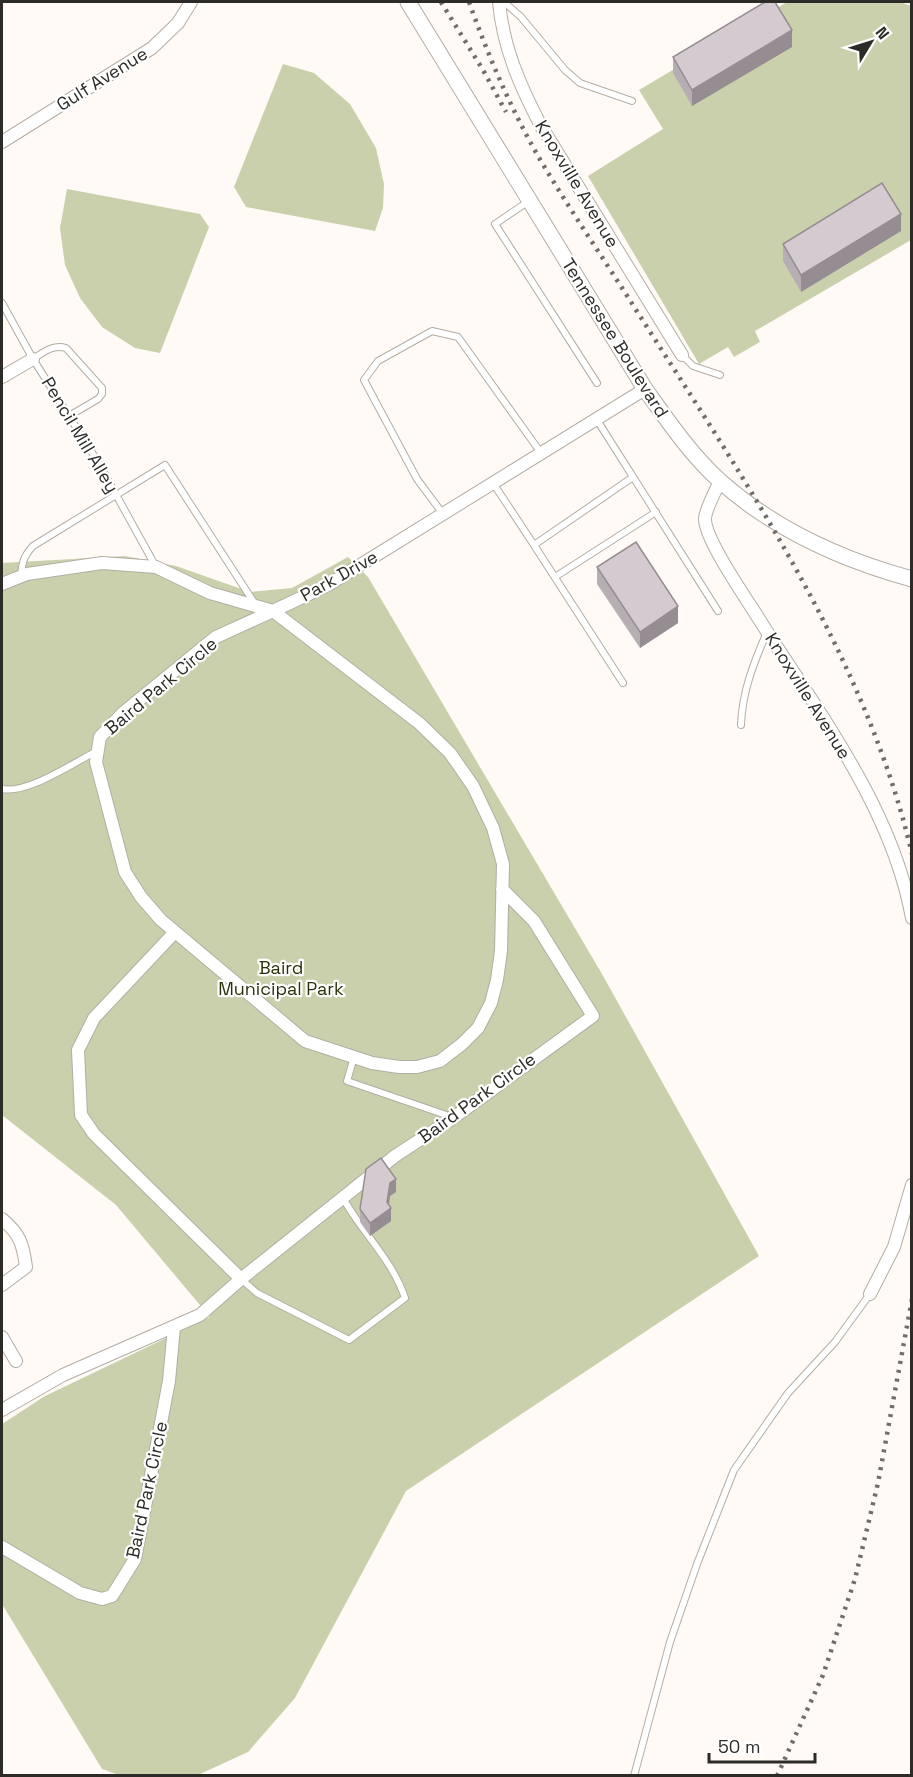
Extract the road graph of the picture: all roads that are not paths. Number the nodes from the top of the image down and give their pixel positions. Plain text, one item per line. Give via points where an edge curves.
1 (191, 2) edge
2 (408, 2) edge
3 (500, 2) edge
4 (504, 2) edge
5 (632, 102) dead end
6 (2, 142) edge
7 (530, 200) junction
8 (2, 303) edge
9 (682, 355) joint
10 (33, 359) junction
11 (720, 375) dead end
12 (2, 377) edge
13 (597, 383) dead end
14 (645, 389) junction
15 (69, 416) junction
16 (596, 419) junction
17 (541, 454) junction
18 (633, 477) junction
19 (720, 481) junction
20 (493, 483) junction
21 (116, 495) junction
22 (656, 513) junction
23 (443, 514) junction
24 (534, 544) junction
25 (156, 567) junction
26 (21, 577) junction
27 (555, 577) junction
28 (912, 579) edge
29 (2, 584) edge
30 (257, 607) junction
31 (273, 611) junction
32 (718, 611) dead end
33 (767, 632) junction
34 (623, 683) dead end
35 (741, 725) dead end
36 (98, 751) junction
37 (2, 789) edge
38 (502, 890) junction
39 (912, 918) edge
40 (175, 932) junction
41 (354, 1058) junction
42 (453, 1118) junction
43 (912, 1185) edge
44 (343, 1198) junction
45 (2, 1219) edge
46 (241, 1279) junction
47 (2, 1285) edge
48 (870, 1294) joint
49 (174, 1327) junction
50 (2, 1337) edge
51 (16, 1361) dead end
52 (2, 1410) edge
53 (2, 1547) edge
54 (634, 1776) edge

1 - 6 street, Gulf Avenue via 178,23 152,48
2 - 7 street, Tennessee Boulevard
3 - 9 street, Knoxville Avenue via 513,66 531,106
4 - 5 lane via 580,83
7 - 13 lane via 495,224
7 - 14 street, Tennessee Boulevard
8 - 10 lane, Pencil Mill Alley
9 - 11 lane via 693,366
10 - 12 street
10 - 15 lane, Pencil Mill Alley
10 - 15 lane via 52,347 66,348 102,388 98,399
14 - 16 street, Park Drive
14 - 19 street, Tennessee Boulevard via 684,443
15 - 21 lane, Pencil Mill Alley
16 - 17 street, Park Drive
16 - 18 lane
17 - 20 street, Park Drive
17 - 23 lane via 458,337 432,331 378,361 364,380 417,479
18 - 22 lane
18 - 24 lane
19 - 28 street, Tennessee Boulevard via 762,513 812,543
19 - 33 street, Knoxville Avenue via 705,518 710,537
20 - 23 street, Park Drive
20 - 24 lane
21 - 25 lane, Pencil Mill Alley
21 - 26 lane via 33,546 21,562
21 - 30 lane via 165,465
22 - 27 lane
22 - 32 lane
23 - 31 street, Park Drive via 328,585
24 - 27 lane
25 - 26 street via 102,563
25 - 30 street via 210,593
26 - 29 street
27 - 34 lane
30 - 31 street
31 - 36 street, Baird Park Circle via 216,637 123,713 100,737
31 - 38 street, Baird Park Circle via 418,723 450,753 473,786 493,828 503,864
33 - 35 lane via 753,664
33 - 39 street, Knoxville Avenue via 853,767 896,855
36 - 37 lane via 26,787
36 - 40 street, Baird Park Circle via 96,762 125,872 141,897
38 - 41 street, Baird Park Circle via 497,980 478,1028 440,1061 417,1067
38 - 42 street, Baird Park Circle via 534,921 592,1016
40 - 41 street, Baird Park Circle via 305,1041
40 - 46 street via 94,1018 78,1050 81,1115 94,1134
41 - 42 lane via 348,1081
42 - 44 street, Baird Park Circle via 395,1156
43 - 48 street via 894,1247
44 - 46 street, Baird Park Circle
44 - 46 lane via 399,1279 405,1298 349,1340 257,1293
45 - 47 street via 22,1243 26,1267
46 - 49 street, Baird Park Circle via 200,1315
48 - 54 lane via 835,1342 788,1393 734,1470 670,1642
49 - 52 street, Baird Park Circle via 63,1375
49 - 53 street, Baird Park Circle via 169,1381 135,1559 112,1596 102,1599 80,1593
50 - 51 street

